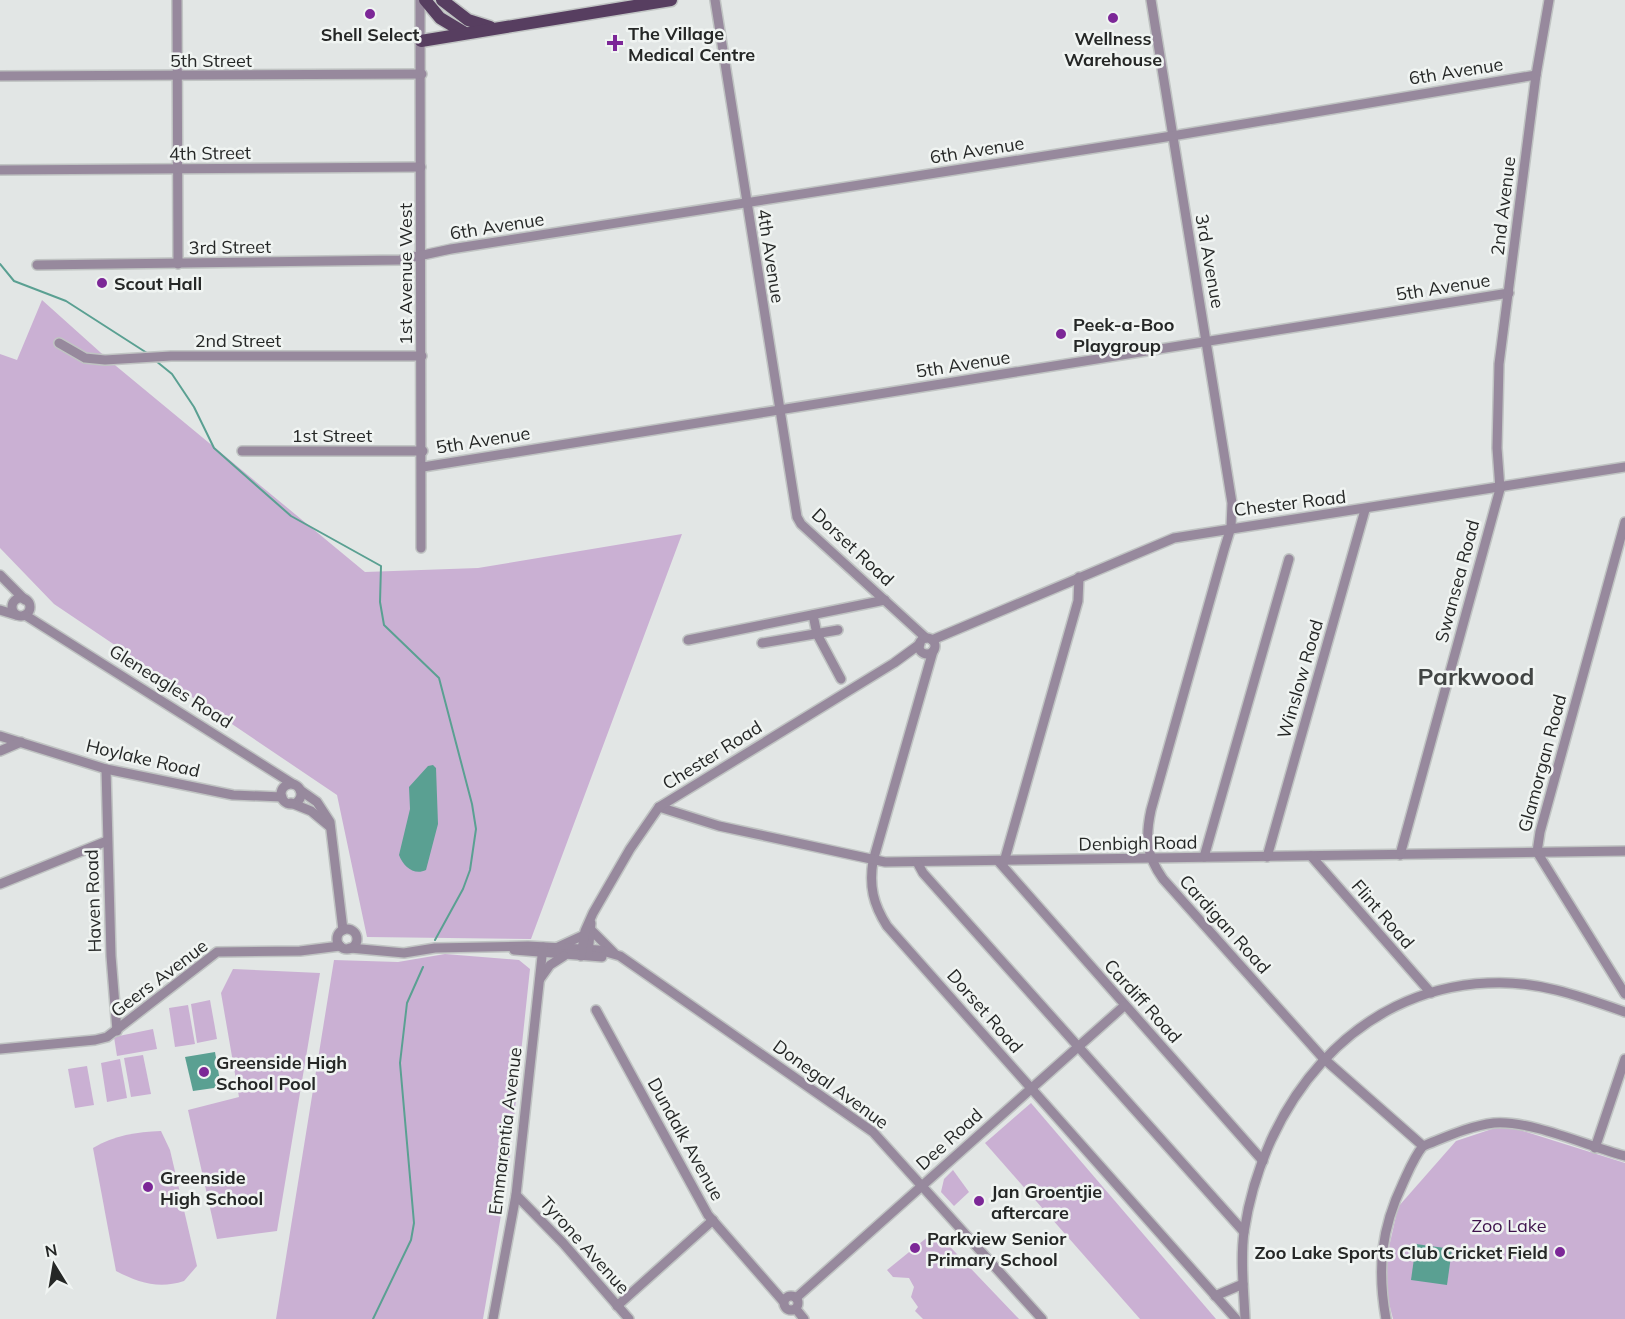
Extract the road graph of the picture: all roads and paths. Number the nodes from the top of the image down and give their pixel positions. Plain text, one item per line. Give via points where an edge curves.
1 (177, 0) edge
2 (420, 0) edge
3 (425, 0) edge
4 (442, 0) edge
5 (671, 0) edge
6 (715, 0) edge
7 (1151, 0) edge
8 (1550, 0) edge
9 (495, 28) junction
10 (465, 33) junction
11 (421, 41) junction
12 (422, 74) junction
13 (1536, 75) junction
14 (0, 76) edge
15 (178, 76) junction
16 (1172, 135) junction
17 (421, 167) junction
18 (0, 170) edge
19 (178, 170) junction
20 (746, 203) junction
21 (422, 256) junction
22 (178, 264) junction
23 (37, 265) dead end
24 (1509, 293) junction
25 (1207, 342) junction
26 (60, 343) dead end
27 (422, 356) junction
28 (778, 410) junction
29 (242, 451) dead end
30 (423, 451) junction
31 (423, 467) junction
32 (1625, 467) edge
33 (1500, 489) junction
34 (1365, 510) junction
35 (797, 516) joint
36 (1625, 522) edge
37 (1231, 527) junction
38 (422, 548) dead end
39 (1289, 559) dead end
40 (2, 577) edge
41 (1079, 577) junction
42 (885, 600) junction
43 (0, 606) edge
44 (21, 607) junction
45 (0, 610) edge
46 (813, 615) junction
47 (838, 630) dead end
48 (817, 634) junction
49 (688, 640) dead end
50 (762, 643) dead end
51 (927, 645) junction
52 (841, 679) dead end
53 (0, 736) edge
54 (21, 742) junction
55 (0, 751) edge
56 (106, 770) junction
57 (275, 772) junction
58 (296, 787) junction
59 (282, 794) junction
60 (291, 803) junction
61 (659, 807) junction
62 (331, 827) junction
63 (107, 841) junction
64 (1625, 851) edge
65 (1537, 852) junction
66 (1400, 855) junction
67 (1311, 856) junction
68 (1149, 857) junction
69 (1204, 857) junction
70 (1267, 857) junction
71 (873, 861) junction
72 (917, 862) junction
73 (1002, 862) junction
74 (0, 884) edge
75 (343, 930) junction
76 (587, 933) junction
77 (356, 935) junction
78 (340, 946) junction
79 (556, 947) junction
80 (350, 948) junction
81 (371, 950) junction
82 (543, 950) junction
83 (585, 953) junction
84 (614, 953) junction
85 (565, 955) junction
86 (624, 959) junction
87 (539, 981) junction
88 (1431, 993) junction
89 (1625, 994) edge
90 (1124, 1006) junction
91 (596, 1010) dead end
92 (1625, 1012) edge
93 (117, 1031) junction
94 (1077, 1047) junction
95 (0, 1049) edge
96 (1323, 1058) junction
97 (1625, 1059) edge
98 (1031, 1088) junction
99 (1423, 1146) junction
100 (1595, 1148) junction
101 (1625, 1156) edge
102 (1263, 1161) junction
103 (922, 1185) junction
104 (516, 1195) junction
105 (713, 1220) junction
106 (1244, 1232) junction
107 (1243, 1284) junction
108 (1215, 1296) junction
109 (796, 1298) junction
110 (783, 1301) junction
111 (617, 1306) junction
112 (796, 1309) junction
113 (493, 1319) edge
114 (629, 1319) edge
115 (804, 1319) edge
116 (1042, 1319) edge
117 (1236, 1319) edge
118 (1245, 1319) edge
119 (1386, 1319) edge

1 - 15 street
2 - 11 street, 1st Avenue West
3 - 10 main road via 440,18
4 - 9 main road via 474,23
5 - 9 main road
6 - 20 street, 4th Avenue
7 - 16 street, 3rd Avenue
8 - 13 street, 2nd Avenue
9 - 10 main road
10 - 11 main road
11 - 12 street, 1st Avenue West
12 - 15 street, 5th Street
12 - 17 street, 1st Avenue West
13 - 16 street, 6th Avenue
13 - 24 street, 2nd Avenue
14 - 15 street, 5th Street
15 - 19 street
16 - 20 street, 6th Avenue
16 - 25 street, 3rd Avenue
17 - 19 street, 4th Street
17 - 21 street, 1st Avenue West
18 - 19 street, 4th Street
19 - 22 street
20 - 21 street, 6th Avenue
20 - 28 street, 4th Avenue
21 - 22 street, 3rd Street via 400,260
21 - 27 street, 1st Avenue West
22 - 23 street, 3rd Street
24 - 25 street, 5th Avenue
24 - 33 street, 2nd Avenue via 1499,364
25 - 28 street, 5th Avenue
25 - 37 street, 3rd Avenue via 1232,503
26 - 27 street, 2nd Street via 85,358 122,360 171,356
27 - 30 street, 1st Avenue West
28 - 31 street, 5th Avenue
28 - 35 street, 4th Avenue
29 - 30 street, 1st Street
30 - 31 street, 1st Avenue West
31 - 38 street, 1st Avenue West
32 - 33 street, Chester Road
33 - 34 street, Chester Road
33 - 66 street, Swansea Road
34 - 37 street, Chester Road
34 - 70 street, Winslow Road
35 - 42 street, Dorset Road via 801,524
36 - 65 street, Glamorgan Road
37 - 41 street, Chester Road via 1157,543
37 - 68 street via 1151,810 1146,837
39 - 69 street
40 - 44 street, Gleneagles Road
41 - 51 street, Chester Road
41 - 73 street via 1077,601
42 - 46 street
42 - 51 street, Dorset Road via 913,625
43 - 44 street
44 - 45 street
44 - 57 street, Gleneagles Road
46 - 48 street
46 - 49 street
47 - 48 street
48 - 50 street
48 - 52 street
51 - 61 street, Chester Road
51 - 71 street, Dorset Road via 928,669
53 - 54 street, Hoylake Road
54 - 55 street
54 - 56 street, Hoylake Road
56 - 59 street, Hoylake Road via 233,795
56 - 63 street, Haven Road
57 - 58 street, Gleneagles Road
57 - 59 street
58 - 59 street via 287,785
58 - 60 street via 299,799
58 - 62 street, Gleneagles Road via 324,811
59 - 60 street
60 - 62 street via 318,815
61 - 71 street, Denbigh Road
61 - 76 street, Chester Road via 630,849 591,918
62 - 75 street, Gleneagles Road
63 - 74 street
63 - 93 street, Haven Road
64 - 65 street, Denbigh Road
65 - 66 street, Denbigh Road
65 - 89 street, Glamorgan Road
66 - 67 street, Denbigh Road
67 - 70 street, Denbigh Road
67 - 88 street, Flint Road
68 - 69 street, Denbigh Road
68 - 73 street, Denbigh Road
68 - 96 street, Cardigan Road via 1163,879
69 - 70 street, Denbigh Road
71 - 72 street, Denbigh Road
71 - 98 street, Dorset Road via 872,893 887,926
72 - 73 street, Denbigh Road
72 - 94 street
73 - 90 street, Cardiff Road
75 - 77 street
75 - 78 street via 337,938
76 - 79 street
76 - 83 street, Chester Road
76 - 84 street
77 - 80 street
77 - 81 street
78 - 80 street
78 - 93 street, Geers Avenue via 300,951 217,952
79 - 82 street
79 - 83 street
80 - 81 street
81 - 82 street
82 - 85 street
82 - 87 street, Emmarentia Avenue
83 - 84 street, Donegal Avenue
83 - 85 street
83 - 86 street
84 - 86 street, Donegal Avenue
85 - 87 street via 550,965
86 - 103 street, Donegal Avenue via 873,1132
87 - 104 street, Emmarentia Avenue
88 - 92 street via 1461,985 1519,983 1549,987
88 - 96 street via 1377,1016
90 - 94 street, Dee Road
90 - 102 street, Cardiff Road
91 - 105 street, Dundalk Avenue via 691,1187
93 - 95 street, Geers Avenue via 95,1040
94 - 98 street, Dee Road
94 - 106 street
96 - 99 street, Cardigan Road
96 - 102 street via 1289,1107
97 - 100 street
98 - 103 street, Dee Road
98 - 108 street, Dorset Road
99 - 100 street via 1468,1129 1509,1123
99 - 119 street via 1384,1230 1380,1268
100 - 101 street
102 - 106 street
103 - 109 street, Dee Road
103 - 116 street, Donegal Avenue
104 - 111 street, Tyrone Avenue
104 - 113 street, Emmarentia Avenue
105 - 110 street, Dundalk Avenue
105 - 111 street
106 - 107 street
107 - 108 street
107 - 118 street
108 - 117 street, Dorset Road
109 - 110 street via 788,1296
109 - 112 street
110 - 112 street via 786,1310
111 - 114 street, Tyrone Avenue
112 - 115 street

